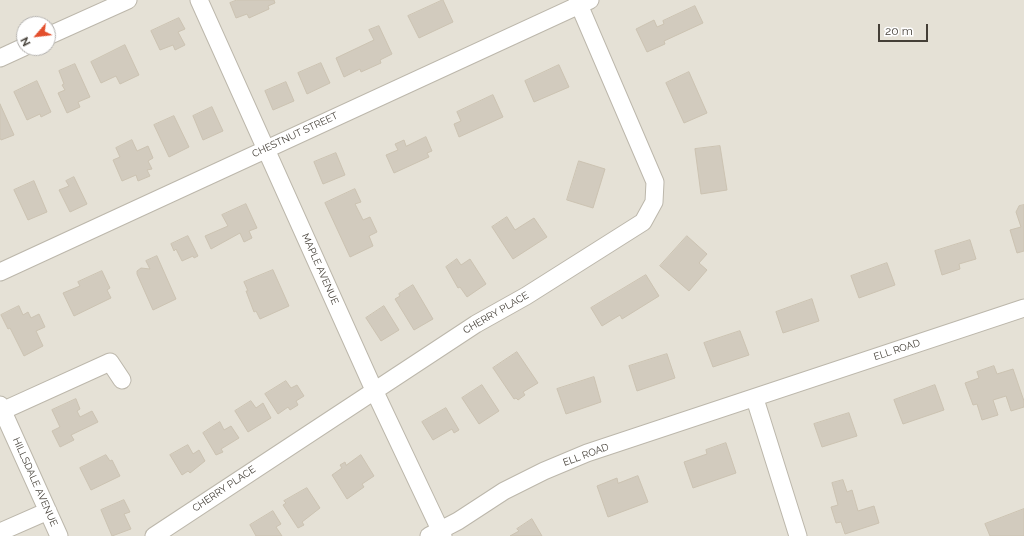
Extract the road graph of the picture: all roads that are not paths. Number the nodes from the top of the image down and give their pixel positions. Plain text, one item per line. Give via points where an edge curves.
1 (128, 0) edge
2 (199, 0) edge
3 (582, 2) edge
4 (56, 32) edge
5 (16, 51) edge
6 (0, 58) edge
7 (266, 149) junction
8 (0, 272) edge
9 (1024, 308) edge
10 (122, 380) dead end
11 (374, 390) junction
12 (755, 399) junction
13 (1, 408) edge
14 (48, 511) junction
15 (0, 532) edge
16 (437, 534) edge
17 (59, 536) edge
18 (154, 536) edge
19 (798, 536) edge

1 - 4 street
2 - 7 street, MAPLE AVENUE
3 - 7 street, CHESTNUT STREET
3 - 11 street, CHERRY PLACE via 656,182 654,202 649,212 643,222
5 - 6 street
7 - 8 street, CHESTNUT STREET
7 - 11 street, MAPLE AVENUE
9 - 12 street, ELL ROAD
10 - 13 street via 110,362
11 - 16 street, MAPLE AVENUE
11 - 18 street, CHERRY PLACE
12 - 16 street, ELL ROAD via 587,453 544,471 504,492
12 - 19 street
13 - 14 street, HILLSDALE AVENUE
14 - 15 street
14 - 17 street, HILLSDALE AVENUE

